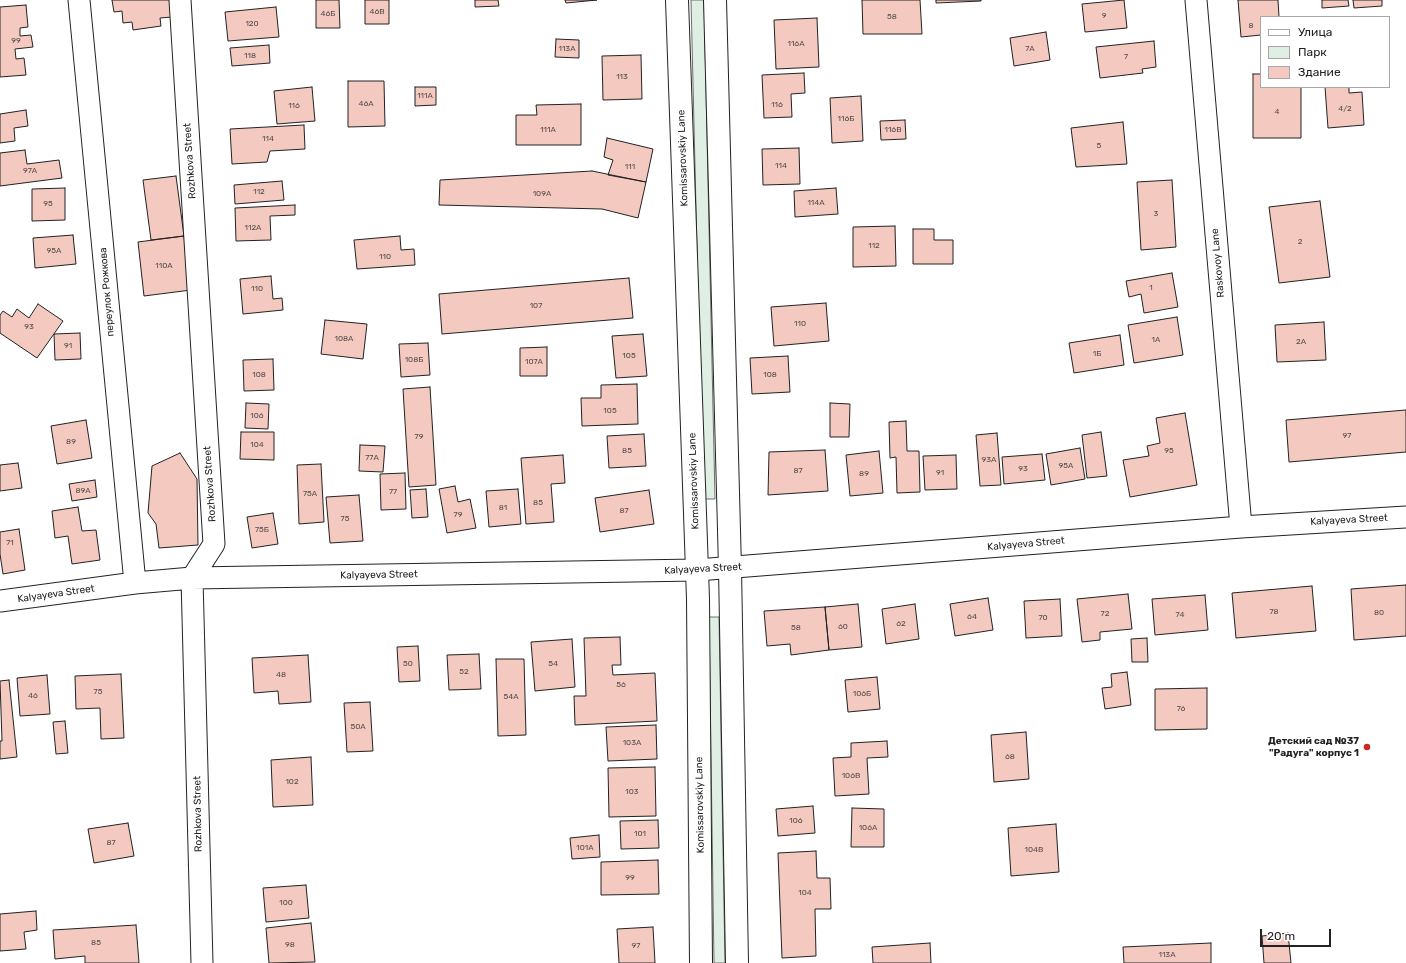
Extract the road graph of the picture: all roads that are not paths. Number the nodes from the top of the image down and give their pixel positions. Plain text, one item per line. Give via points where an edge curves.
1 (79, 0) edge
2 (180, 0) edge
3 (677, 0) edge
4 (715, 0) edge
5 (1196, 0) edge
6 (1406, 517) edge
7 (1241, 527) junction
8 (730, 568) junction
9 (697, 570) junction
10 (192, 578) junction
11 (135, 583) junction
12 (0, 602) edge
13 (202, 963) edge
14 (702, 963) edge
15 (737, 963) edge

1 - 11 street, переулок Рожкова
2 - 10 street, Rozhkova Street via 214,544
3 - 9 main road, Komissarovskiy Lane
4 - 8 main road
5 - 7 street, Raskovoy Lane
6 - 7 street, Kalyayeva Street
7 - 8 street, Kalyayeva Street
8 - 9 street, Kalyayeva Street
8 - 15 main road
9 - 10 street, Kalyayeva Street
9 - 14 main road, Komissarovskiy Lane
10 - 11 street, Kalyayeva Street
10 - 13 street, Rozhkova Street
11 - 12 street, Kalyayeva Street

